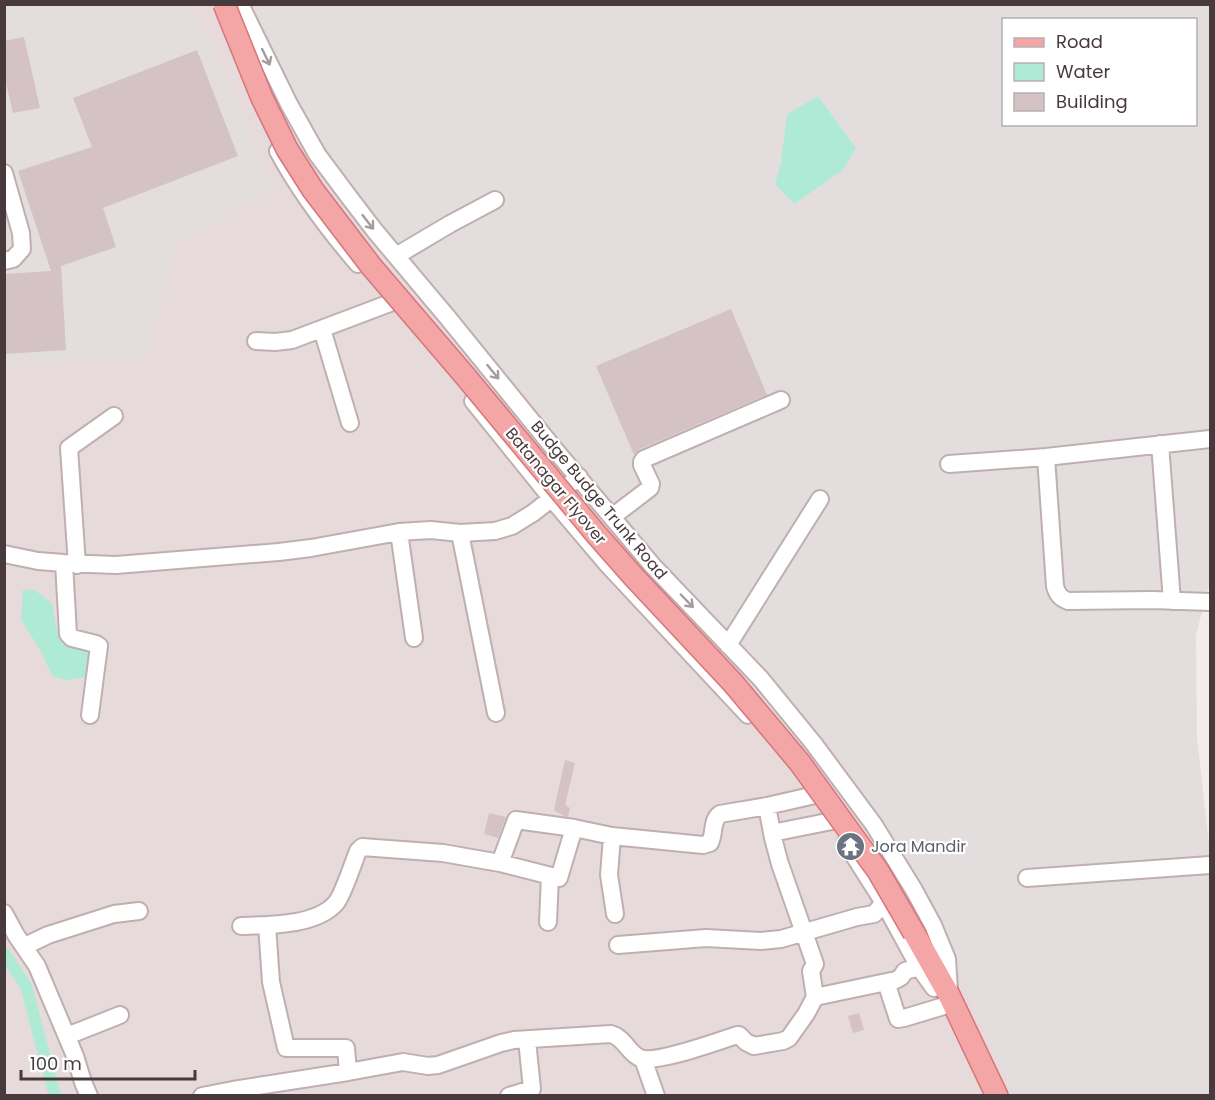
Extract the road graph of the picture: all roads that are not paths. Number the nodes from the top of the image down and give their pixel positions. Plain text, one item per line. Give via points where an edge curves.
1 (214, 4) edge
2 (224, 4) edge
3 (240, 4) edge
4 (4, 173) edge
5 (495, 200) dead end
6 (396, 256) junction
7 (4, 261) edge
8 (387, 300) junction
9 (322, 329) junction
10 (298, 331) dead end
11 (256, 341) dead end
12 (781, 400) dead end
13 (114, 416) dead end
14 (350, 423) dead end
15 (1210, 439) edge
16 (1160, 444) junction
17 (1046, 457) junction
18 (949, 464) dead end
19 (579, 477) junction
20 (552, 499) junction
21 (820, 499) dead end
22 (612, 517) junction
23 (399, 532) junction
24 (460, 533) junction
25 (4, 554) edge
26 (70, 564) junction
27 (1172, 601) junction
28 (1210, 602) edge
29 (414, 638) dead end
30 (728, 645) junction
31 (496, 713) dead end
32 (90, 715) dead end
33 (815, 795) junction
34 (767, 806) junction
35 (832, 821) junction
36 (574, 828) junction
37 (772, 833) junction
38 (612, 836) junction
39 (500, 863) junction
40 (1210, 864) edge
41 (550, 876) junction
42 (1027, 878) dead end
43 (884, 903) junction
44 (139, 911) dead end
45 (4, 913) edge
46 (615, 914) dead end
47 (548, 922) dead end
48 (267, 925) junction
49 (241, 926) dead end
50 (804, 932) junction
51 (618, 945) dead end
52 (25, 946) junction
53 (919, 967) junction
54 (886, 982) junction
55 (942, 996) junction
56 (815, 997) junction
57 (120, 1015) dead end
58 (67, 1036) junction
59 (527, 1040) junction
60 (643, 1059) junction
61 (348, 1072) junction
62 (89, 1095) edge
63 (202, 1095) edge
64 (509, 1095) edge
65 (656, 1095) edge
66 (988, 1095) edge
67 (998, 1095) edge

1 - 8 street, Budge Budge Trunk Road via 267,132 292,178
2 - 55 main road, Batanagar Flyover, bridge via 262,98 287,149 319,198 371,266 596,534 733,683 800,763 878,871 918,940
3 -> 6 street, Budge Budge Trunk Road via 317,154
4 - 7 street via 22,249 13,259
5 - 6 street
6 -> 19 street, Budge Budge Trunk Road
8 - 9 street
8 - 10 street
8 - 20 street, Budge Budge Trunk Road
9 - 11 street via 292,340
9 - 14 street
12 - 22 street via 644,459 642,465 650,488
13 - 26 street via 69,448
15 - 16 street
16 - 17 street
16 - 27 street
17 - 18 street
17 - 27 street via 1055,586 1061,598
19 - 20 street
19 - 22 street, Budge Budge Trunk Road
20 - 24 street via 512,526
20 - 33 street, Budge Budge Trunk Road via 608,566 759,727
21 - 30 street
22 -> 30 street, Budge Budge Trunk Road
23 - 24 street
23 - 26 street via 279,552 116,565
23 - 29 street
24 - 31 street
25 - 26 street
26 - 32 street via 68,634 99,646
27 - 28 street
30 - 55 street, Budge Budge Trunk Road via 814,744 914,890 947,959
33 - 34 street
33 - 35 street, Budge Budge Trunk Road
34 - 37 street
34 - 38 street via 720,814 707,845
35 - 37 street
35 - 43 street, Budge Budge Trunk Road
36 - 38 street
36 - 39 street via 516,820
36 - 41 street via 559,878
37 - 50 street
38 - 46 street via 609,875
39 - 41 street
39 - 48 street via 432,852 362,847 338,902 330,909 312,918
40 - 42 street
41 - 47 street
43 - 50 street via 874,914
43 - 53 street, Budge Budge Trunk Road
44 - 52 street via 114,914
45 - 52 street
48 - 49 street
48 - 61 street via 271,982 286,1048 346,1048
50 - 51 street via 771,940 706,938
50 - 56 street via 814,962 811,974
52 - 58 street
53 - 54 street
53 - 55 street, Budge Budge Trunk Road
54 - 55 street via 898,1019
54 - 56 street
55 - 66 main road
55 - 67 main road
56 - 60 street via 794,1033 783,1041 754,1046 737,1035 672,1055
57 - 58 street
58 - 62 street
59 - 60 street via 611,1034
59 - 61 street via 492,1045 433,1066 403,1062
59 - 64 street via 532,1089
60 - 65 street
61 - 63 street

